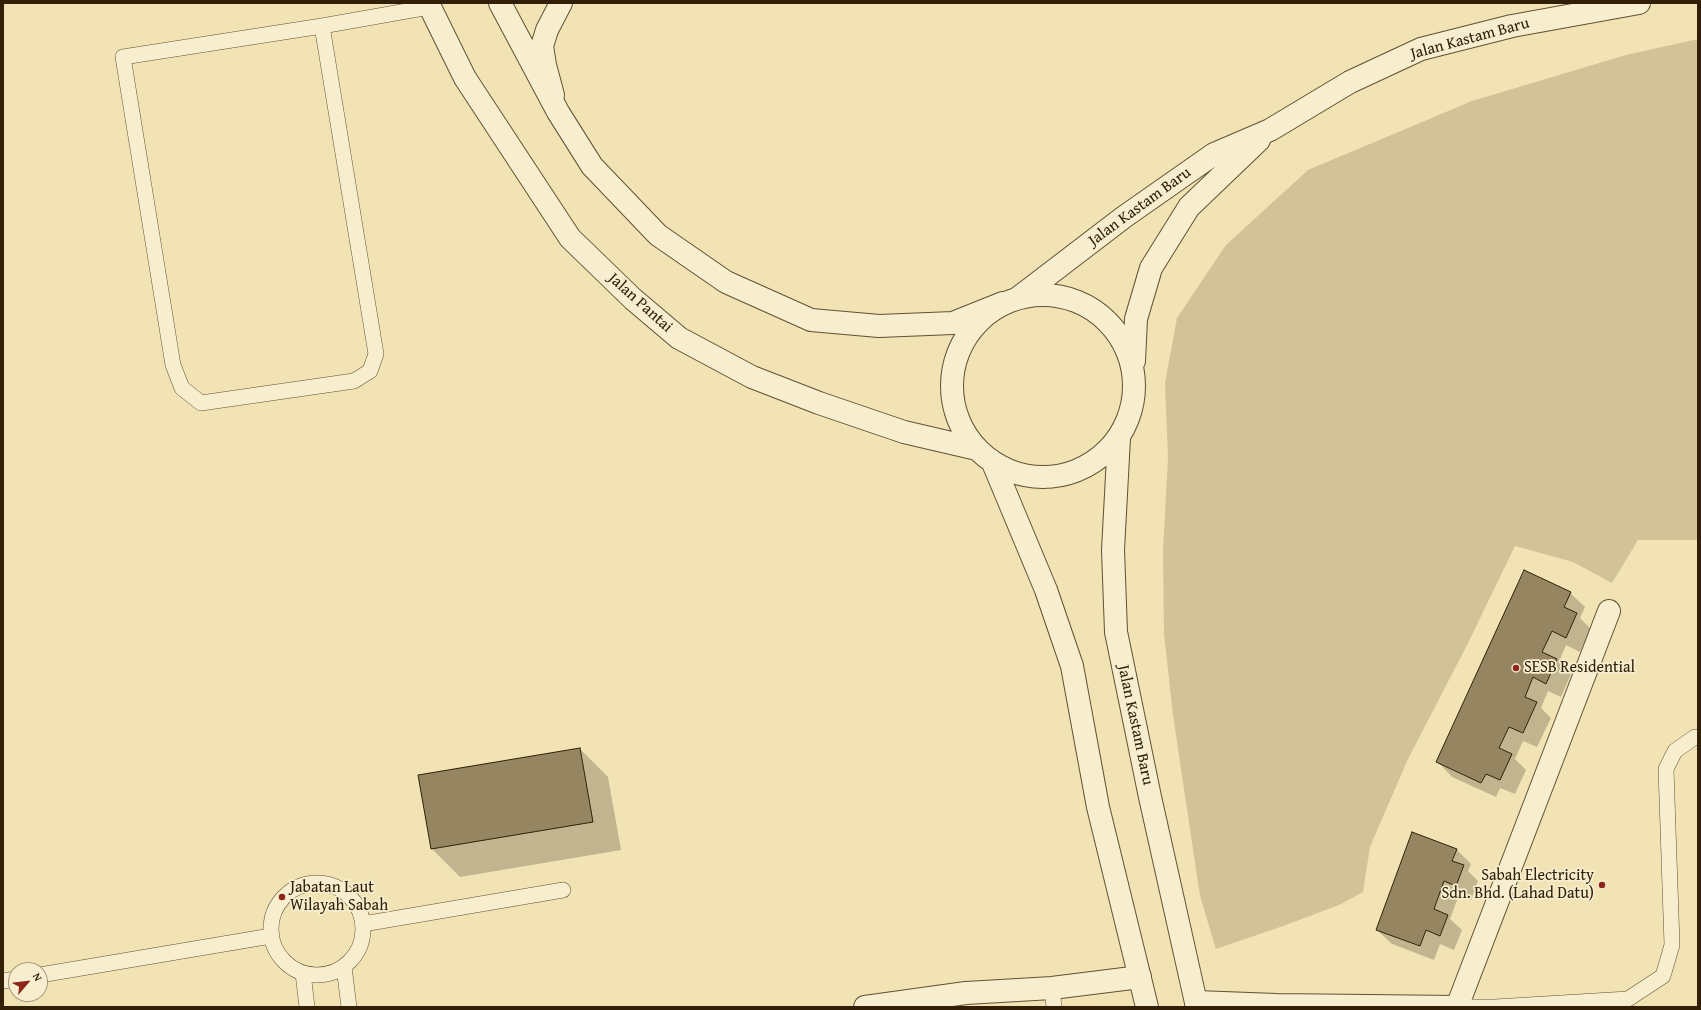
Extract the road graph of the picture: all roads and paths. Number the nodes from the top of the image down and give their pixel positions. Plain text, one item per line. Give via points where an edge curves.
1 (500, 3) edge
2 (561, 3) edge
3 (1639, 3) edge
4 (428, 5) edge
5 (322, 26) junction
6 (558, 112) junction
7 (1270, 130) junction
8 (1010, 300) junction
9 (1133, 370) junction
10 (1119, 438) junction
11 (985, 456) junction
12 (1609, 611) dead end
13 (1698, 737) edge
14 (563, 890) dead end
15 (363, 924) junction
16 (271, 936) junction
17 (344, 967) junction
18 (303, 973) junction
19 (48, 974) edge
20 (1140, 977) junction
21 (1053, 997) edge
22 (1197, 1004) edge
23 (307, 1007) edge
24 (349, 1007) edge
25 (865, 1007) edge
26 (1147, 1007) edge
27 (1457, 1007) edge

1 - 6 street
2 - 6 street via 542,46
3 - 7 street, Jalan Kastam Baru via 1512,26 1421,48 1350,82
4 - 5 lane
4 - 11 street, Jalan Pantai via 465,78 570,238 633,299 679,338 752,377 819,403
5 - 5 lane via 123,57 173,365 182,388 201,403 354,381 370,371 376,354
6 - 8 street via 592,166 658,235 726,282 811,320 879,326 953,323
7 - 8 street, Jalan Kastam Baru via 1214,154
7 - 9 street, Jalan Kastam Baru via 1188,207 1151,268 1136,319
8 - 9 street via 1048,294 1078,301 1104,317 1123,341
8 - 11 street via 980,320 963,342 953,369 953,398 961,425
9 - 10 street via 1135,393 1130,417
10 - 11 street, Jalan Pantai via 1100,458 1075,472 1048,478 1019,474
10 - 22 street, Jalan Kastam Baru via 1113,550 1116,632
11 - 20 street via 1046,590 1072,666 1098,808
12 - 27 street
13 - 27 lane via 1675,751 1666,769 1672,944 1664,976 1628,999
14 - 15 lane
15 - 16 lane via 359,910 351,897 340,888 310,882 284,895 275,907 271,921
15 - 17 lane via 359,948
16 - 18 lane via 277,952 288,965
16 - 19 lane
17 - 18 lane via 331,974
17 - 24 lane
18 - 23 lane
20 - 21 street
20 - 26 street
21 - 25 street via 966,993
22 - 27 street

